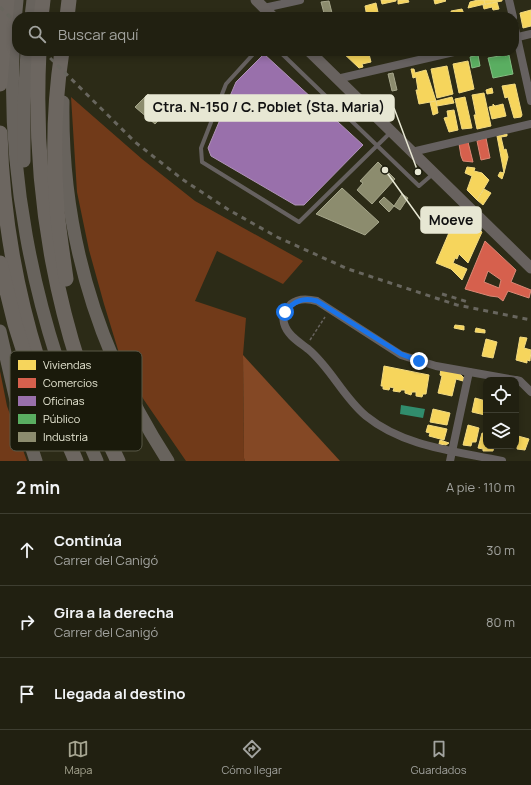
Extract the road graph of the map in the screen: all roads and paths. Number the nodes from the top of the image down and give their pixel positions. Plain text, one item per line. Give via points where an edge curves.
1 (6, 0) edge
2 (17, 0) edge
3 (69, 0) edge
4 (256, 0) edge
5 (300, 0) edge
6 (509, 0) edge
7 (264, 8) junction
8 (14, 12) edge
9 (68, 12) edge
10 (268, 12) edge
11 (511, 12) edge
12 (12, 23) edge
13 (531, 34) edge
14 (519, 36) edge
15 (8, 42) junction
16 (519, 53) edge
17 (27, 56) edge
18 (39, 56) edge
19 (64, 56) edge
20 (251, 56) edge
21 (284, 56) edge
22 (313, 56) edge
23 (437, 56) edge
24 (338, 79) junction
25 (0, 84) edge
26 (531, 101) edge
27 (60, 110) junction
28 (531, 124) edge
29 (392, 132) junction
30 (0, 134) edge
31 (377, 146) junction
32 (412, 152) junction
33 (434, 173) junction
34 (31, 254) junction
35 (0, 263) edge
36 (531, 268) edge
37 (330, 310) junction
38 (0, 331) edge
39 (305, 347) junction
40 (24, 351) edge
41 (35, 351) edge
42 (55, 351) edge
43 (76, 351) edge
44 (80, 351) edge
45 (109, 351) edge
46 (469, 372) junction
47 (10, 374) edge
48 (498, 377) edge
49 (519, 381) edge
50 (531, 392) edge
51 (142, 417) edge
52 (452, 450) junction
53 (33, 451) edge
54 (64, 451) edge
55 (72, 451) edge
56 (93, 451) edge
57 (114, 451) edge
58 (36, 461) edge
59 (70, 461) edge
60 (76, 461) edge
61 (97, 461) edge
62 (118, 461) edge
63 (168, 461) edge
64 (450, 461) edge
65 (502, 461) edge

1 - 15 highway
2 - 8 highway
3 - 9 highway
4 - 7 main road
5 - 7 street
6 - 11 street
7 - 10 main road
12 - 15 highway
13 - 14 street
15 - 25 highway
15 - 34 highway via 15,146
16 - 26 street
17 - 34 highway via 24,153
18 - 43 highway via 39,154 47,227 66,320
19 - 27 highway
20 - 31 lane via 226,84 201,148 202,162 299,222
21 - 31 lane
22 - 24 main road
23 - 24 street
24 - 29 main road
27 - 44 highway via 54,173 57,211
27 - 45 highway via 69,208 78,254 91,302
28 - 32 street
29 - 31 lane
29 - 32 main road
30 - 41 highway via 4,205 21,300
31 - 33 lane via 419,186
32 - 33 main road
33 - 36 main road
34 - 42 highway
35 - 40 highway
37 - 39 path
37 - 39 street via 309,299 292,303 285,312 284,322 289,334
37 - 46 street via 401,354 436,366
38 - 47 highway
39 - 52 street via 329,371 365,415 394,435
46 - 48 street
46 - 52 street
49 - 50 street
51 - 63 highway
52 - 64 street
52 - 65 street
53 - 58 highway
54 - 59 highway
55 - 60 highway
56 - 61 highway
57 - 62 highway

